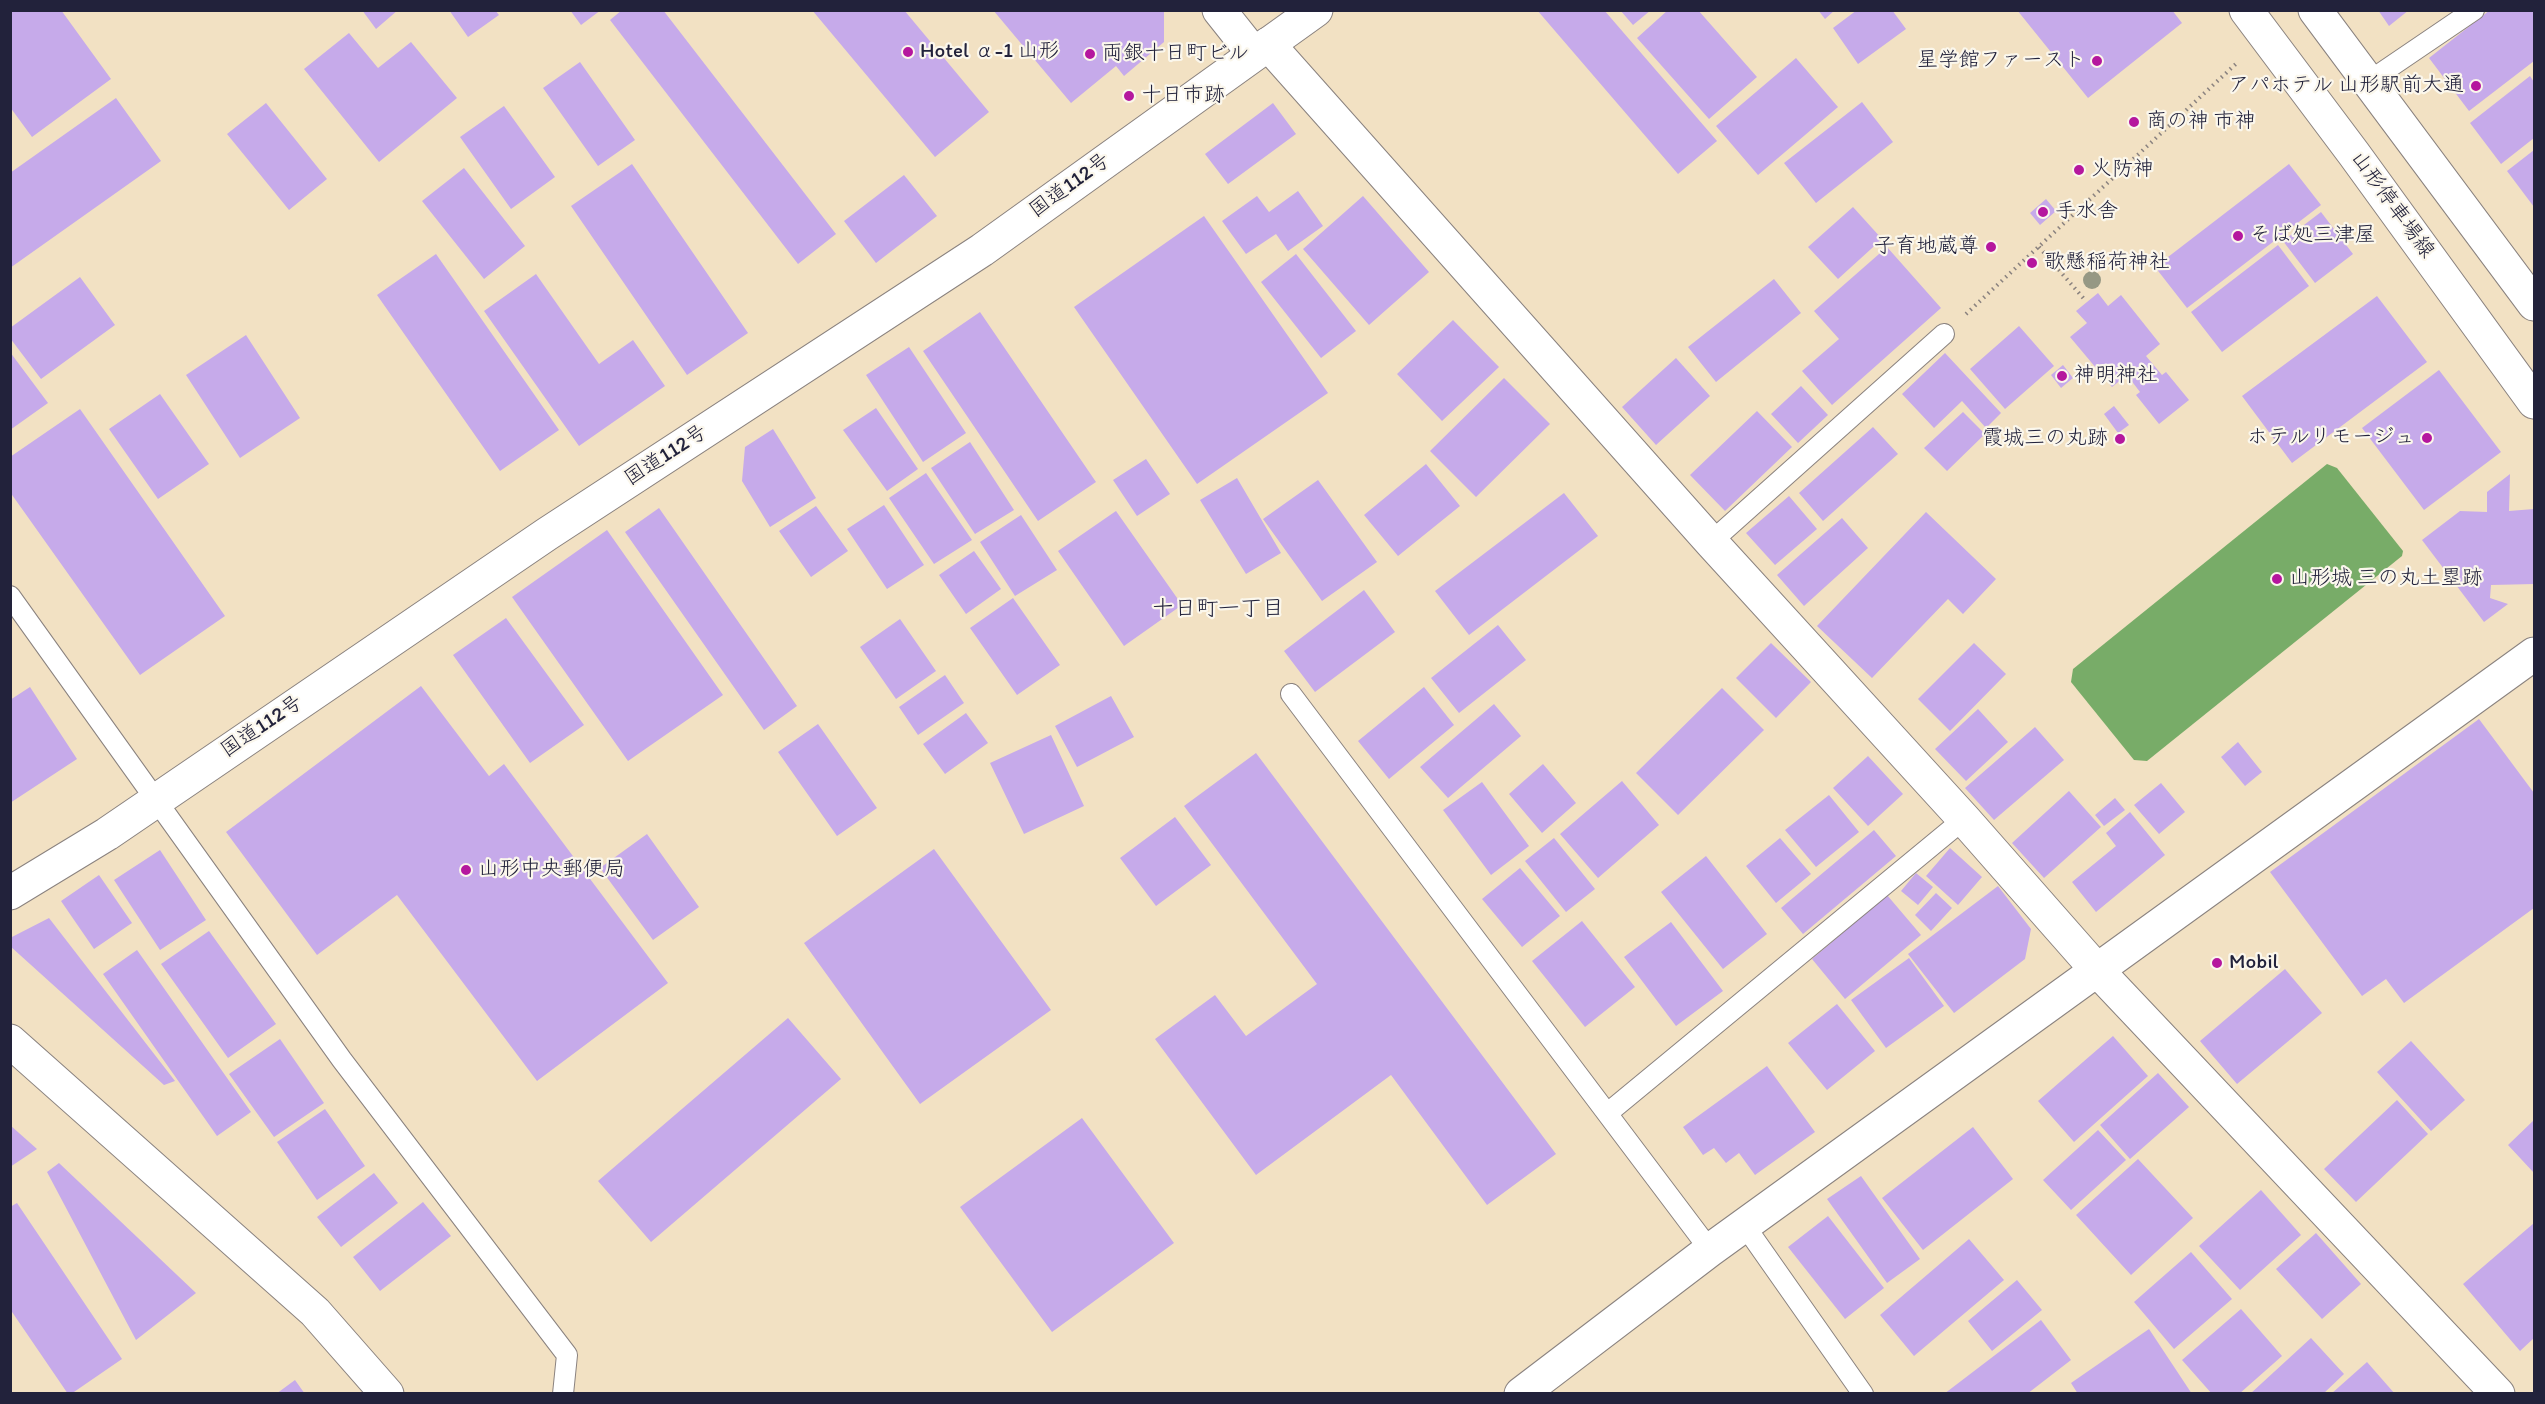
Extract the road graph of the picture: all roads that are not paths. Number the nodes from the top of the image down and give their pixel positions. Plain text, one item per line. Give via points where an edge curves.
1 (1219, 10) edge
2 (1316, 10) edge
3 (2246, 10) edge
4 (2315, 10) edge
5 (2474, 10) edge
6 (1261, 49) junction
7 (2368, 82) junction
8 (2535, 304) edge
9 (1944, 334) road end
10 (2535, 402) edge
11 (1711, 542) junction
12 (10, 596) edge
13 (2535, 654) edge
14 (1291, 694) dead end
15 (154, 800) junction
16 (1964, 819) junction
17 (10, 893) edge
18 (2096, 969) junction
19 (10, 1041) edge
20 (1609, 1112) junction
21 (1744, 1226) junction
22 (1710, 1250) junction
23 (387, 1394) edge
24 (563, 1394) edge
25 (1521, 1394) edge
26 (1863, 1394) edge
27 (2498, 1394) edge

1 - 6 main road
2 - 6 main road, 国道112号
3 - 10 main road, 山形停車場線
4 - 7 main road
5 - 7 lane
6 - 11 main road
6 - 15 main road, 国道112号 via 982,250 547,534
7 - 8 main road
9 - 11 lane
11 - 16 main road
12 - 15 lane
13 - 18 main road
14 - 20 lane
15 - 17 main road, 国道112号 via 107,834
15 - 24 lane via 342,1060 567,1355
16 - 18 main road
16 - 20 lane
18 - 21 main road
18 - 27 main road
19 - 23 main road via 315,1312
20 - 22 lane
21 - 22 main road
21 - 26 lane
22 - 25 main road

